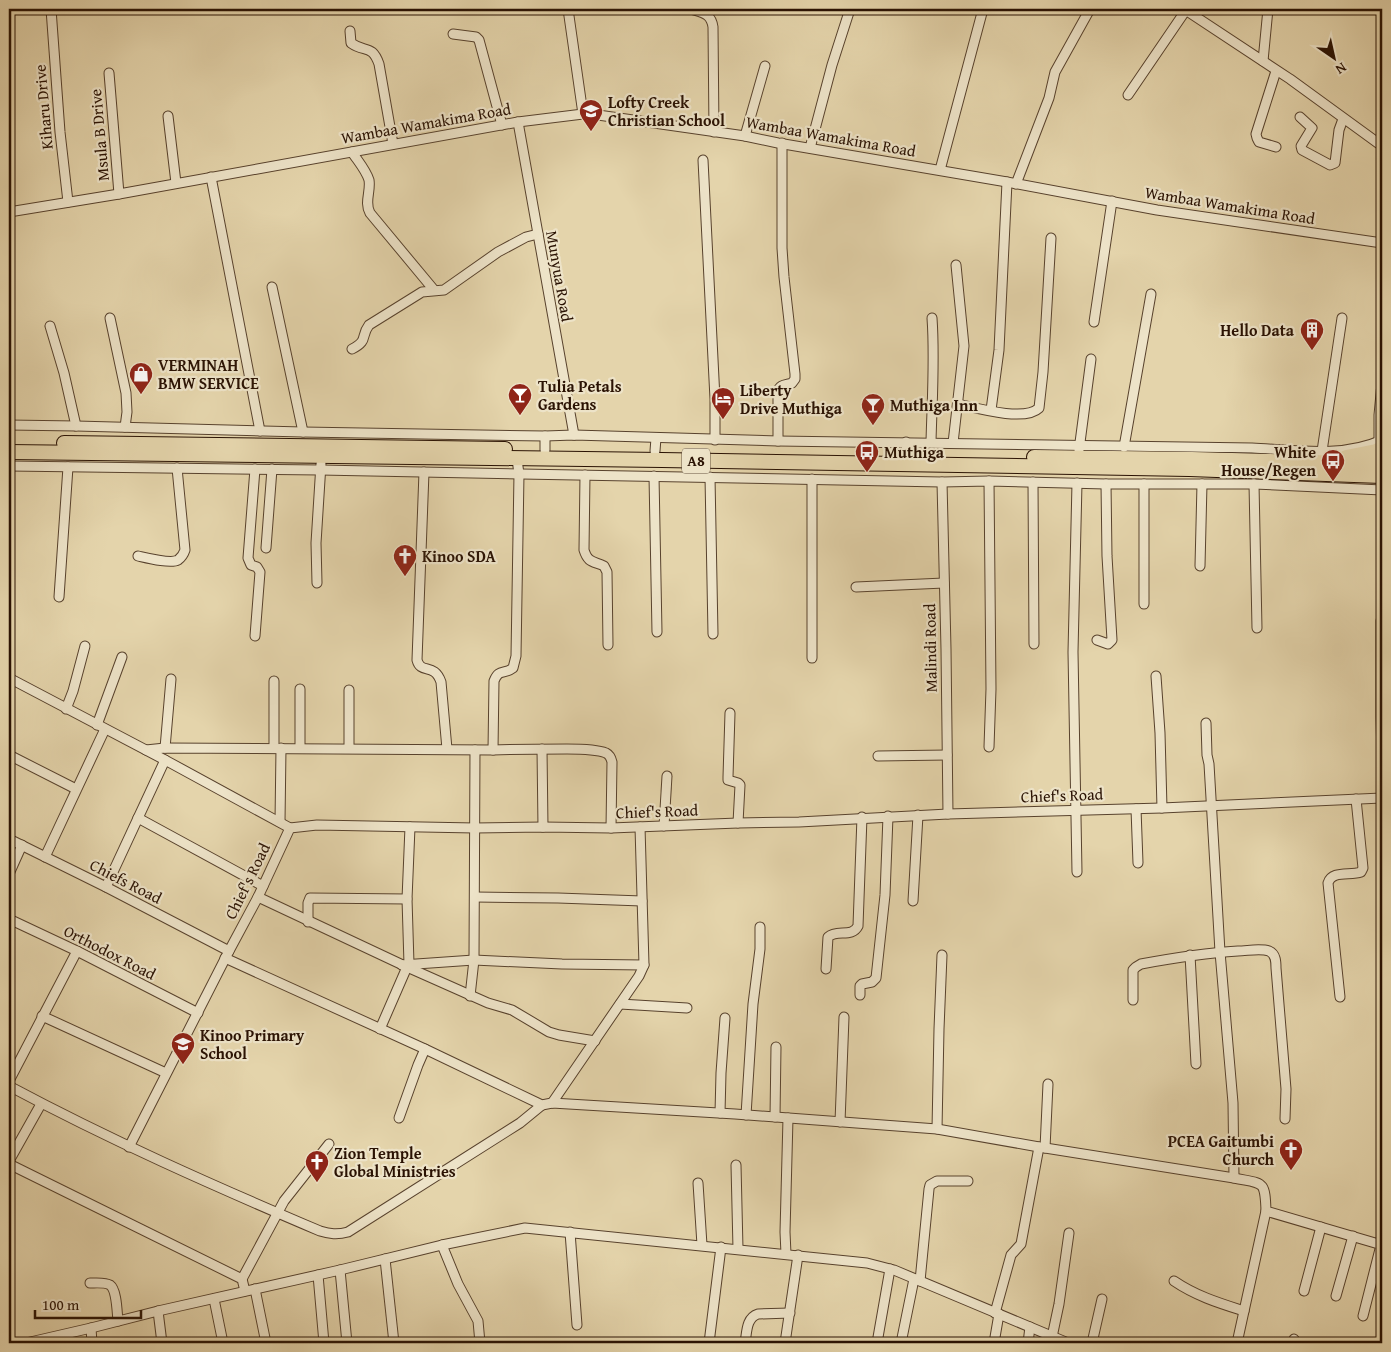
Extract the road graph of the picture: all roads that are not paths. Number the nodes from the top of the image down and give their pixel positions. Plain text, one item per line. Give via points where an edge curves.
1 (50, 9) edge
2 (568, 9) edge
3 (691, 9) edge
4 (850, 9) edge
5 (983, 9) edge
6 (1090, 9) edge
7 (1185, 9) edge
8 (1268, 9) edge
9 (350, 30) dead end
10 (453, 34) dead end
11 (1263, 61) junction
12 (765, 66) dead end
13 (1276, 71) junction
14 (109, 73) dead end
15 (1128, 94) dead end
16 (583, 114) junction
17 (168, 116) dead end
18 (1300, 118) dead end
19 (1343, 119) junction
20 (518, 122) junction
21 (502, 125) junction
22 (714, 132) junction
23 (745, 136) junction
24 (393, 144) junction
25 (782, 144) junction
26 (1276, 146) dead end
27 (1382, 146) edge
28 (810, 148) junction
29 (352, 152) junction
30 (703, 160) dead end
31 (940, 170) junction
32 (211, 177) junction
33 (176, 183) junction
34 (1012, 183) junction
35 (119, 194) junction
36 (1112, 201) junction
37 (68, 202) junction
38 (9, 212) edge
39 (538, 234) junction
40 (1051, 238) dead end
41 (1382, 243) edge
42 (956, 265) dead end
43 (272, 287) dead end
44 (434, 290) junction
45 (1151, 294) dead end
46 (110, 318) dead end
47 (932, 318) dead end
48 (1342, 318) dead end
49 (1094, 322) dead end
50 (50, 326) dead end
51 (352, 349) dead end
52 (1090, 359) dead end
53 (1382, 383) edge
54 (958, 404) junction
55 (991, 410) junction
56 (9, 426) edge
57 (76, 426) junction
58 (126, 427) junction
59 (260, 431) junction
60 (303, 432) junction
61 (574, 435) junction
62 (715, 440) junction
63 (778, 441) junction
64 (9, 442) edge
65 (504, 442) junction
66 (931, 442) junction
67 (545, 443) junction
68 (953, 443) junction
69 (1381, 443) edge
70 (656, 444) junction
71 (1124, 447) junction
72 (1322, 451) junction
73 (9, 452) edge
74 (1079, 452) junction
75 (148, 454) junction
76 (907, 454) junction
77 (1205, 454) junction
78 (517, 459) junction
79 (798, 462) junction
80 (1278, 462) junction
81 (321, 463) junction
82 (1382, 464) edge
83 (9, 466) edge
84 (68, 467) junction
85 (130, 467) junction
86 (177, 468) junction
87 (255, 469) junction
88 (272, 470) junction
89 (424, 472) junction
90 (519, 474) junction
91 (584, 475) junction
92 (654, 476) junction
93 (1382, 476) edge
94 (710, 477) junction
95 (796, 479) junction
96 (812, 479) junction
97 (907, 480) junction
98 (1290, 480) junction
99 (989, 481) junction
100 (942, 482) junction
101 (1033, 482) junction
102 (1338, 482) junction
103 (1077, 483) junction
104 (1106, 484) junction
105 (1144, 484) junction
106 (1202, 484) junction
107 (1254, 484) junction
108 (1382, 490) edge
109 (266, 548) dead end
110 (138, 556) dead end
111 (1200, 566) dead end
112 (316, 583) dead end
113 (944, 583) junction
114 (856, 587) dead end
115 (59, 597) dead end
116 (1144, 604) dead end
117 (1382, 616) edge
118 (1257, 628) dead end
119 (657, 632) dead end
120 (713, 634) dead end
121 (255, 636) dead end
122 (1097, 640) dead end
123 (1034, 644) dead end
124 (608, 645) dead end
125 (85, 646) dead end
126 (122, 657) dead end
127 (812, 658) dead end
128 (1156, 676) dead end
129 (9, 678) edge
130 (171, 679) dead end
131 (274, 681) dead end
132 (300, 689) dead end
133 (349, 690) dead end
134 (66, 709) junction
135 (730, 713) dead end
136 (1206, 723) dead end
137 (101, 727) junction
138 (989, 747) dead end
139 (165, 748) junction
140 (278, 748) junction
141 (300, 748) junction
142 (350, 748) junction
143 (447, 749) junction
144 (542, 749) junction
145 (146, 750) junction
146 (475, 750) junction
147 (493, 750) junction
148 (9, 755) edge
149 (947, 755) junction
150 (878, 756) dead end
151 (1382, 756) edge
152 (165, 760) junction
153 (666, 776) dead end
154 (76, 789) junction
155 (1382, 798) edge
156 (1356, 799) junction
157 (1211, 806) junction
158 (1162, 808) junction
159 (1136, 809) junction
160 (1075, 810) junction
161 (948, 814) junction
162 (918, 815) junction
163 (888, 816) junction
164 (138, 818) junction
165 (862, 818) junction
166 (280, 822) junction
167 (738, 823) junction
168 (664, 826) junction
169 (410, 827) junction
170 (542, 827) junction
171 (640, 827) junction
172 (290, 828) junction
173 (475, 828) junction
174 (612, 828) junction
175 (9, 839) edge
176 (22, 846) junction
177 (45, 857) junction
178 (1138, 863) dead end
179 (1076, 872) dead end
180 (9, 874) edge
181 (263, 886) junction
182 (106, 887) junction
183 (258, 897) junction
184 (475, 897) junction
185 (407, 899) junction
186 (642, 901) junction
187 (913, 901) dead end
188 (10, 922) edge
189 (308, 922) junction
190 (760, 928) dead end
191 (77, 952) junction
192 (1220, 952) junction
193 (227, 955) junction
194 (942, 955) dead end
195 (1190, 955) junction
196 (474, 960) junction
197 (406, 965) junction
198 (644, 965) junction
199 (826, 969) dead end
200 (860, 995) dead end
201 (470, 996) junction
202 (1340, 997) dead end
203 (1133, 1000) dead end
204 (620, 1004) junction
205 (686, 1008) dead end
206 (198, 1013) junction
207 (42, 1016) junction
208 (844, 1017) dead end
209 (725, 1018) dead end
210 (380, 1029) junction
211 (595, 1041) junction
212 (839, 1041) dead end
213 (776, 1047) dead end
214 (425, 1049) junction
215 (1196, 1064) dead end
216 (166, 1073) junction
217 (9, 1080) edge
218 (1048, 1084) dead end
219 (9, 1086) edge
220 (41, 1104) junction
221 (547, 1104) junction
222 (720, 1113) junction
223 (746, 1115) junction
224 (775, 1117) junction
225 (399, 1118) dead end
226 (788, 1118) junction
227 (1285, 1119) dead end
228 (838, 1122) junction
229 (938, 1129) junction
230 (329, 1144) dead end
231 (129, 1147) junction
232 (1042, 1148) junction
233 (9, 1163) edge
234 (736, 1165) dead end
235 (1234, 1178) junction
236 (968, 1180) dead end
237 (698, 1184) dead end
238 (1266, 1210) junction
239 (278, 1213) junction
240 (1320, 1227) junction
241 (570, 1232) junction
242 (1069, 1232) dead end
243 (1353, 1236) junction
244 (442, 1245) junction
245 (702, 1245) junction
246 (1382, 1245) edge
247 (721, 1247) junction
248 (738, 1249) junction
249 (786, 1254) junction
250 (798, 1255) junction
251 (385, 1259) junction
252 (890, 1269) junction
253 (340, 1270) junction
254 (318, 1275) junction
255 (242, 1279) junction
256 (917, 1280) junction
257 (1174, 1281) dead end
258 (90, 1283) dead end
259 (255, 1289) junction
260 (245, 1291) junction
261 (1304, 1291) dead end
262 (1336, 1296) dead end
263 (214, 1299) junction
264 (1102, 1299) dead end
265 (158, 1311) junction
266 (1244, 1311) junction
267 (790, 1313) junction
268 (997, 1314) junction
269 (1363, 1316) dead end
270 (118, 1321) junction
271 (577, 1325) dead end
272 (1030, 1327) junction
273 (91, 1328) junction
274 (1052, 1336) junction
275 (49, 1341) edge
276 (26, 1343) edge
277 (92, 1343) edge
278 (162, 1343) edge
279 (223, 1343) edge
280 (266, 1343) edge
281 (324, 1343) edge
282 (347, 1343) edge
283 (394, 1343) edge
284 (480, 1343) edge
285 (708, 1343) edge
286 (745, 1343) edge
287 (785, 1343) edge
288 (877, 1343) edge
289 (901, 1343) edge
290 (994, 1343) edge
291 (1028, 1343) edge
292 (1068, 1343) edge
293 (1092, 1343) edge
294 (1237, 1343) edge

1 - 37 street, Kiharu Drive
2 - 16 street
3 - 22 street via 710,18 714,27
4 - 28 street
5 - 31 street
6 - 34 street via 1055,72 1049,98
7 - 11 street
7 - 15 street
8 - 11 street
9 - 24 street via 351,44 375,54 379,64
10 - 21 street via 480,40
11 - 13 street
12 - 23 street
13 - 19 street
13 - 26 street via 1256,134 1259,142
14 - 35 street, Msula B Drive
16 - 20 street, Wambaa Wamakima Road
16 - 22 street, Wambaa Wamakima Road
17 - 33 street
18 - 19 street via 1312,128 1301,146 1302,150 1330,165 1335,163
19 - 27 street
20 - 21 street, Wambaa Wamakima Road
20 - 39 street, Munyua Road
21 - 24 street, Wambaa Wamakima Road
22 - 23 street, Wambaa Wamakima Road
23 - 25 street, Wambaa Wamakima Road
24 - 29 street, Wambaa Wamakima Road
25 - 28 street, Wambaa Wamakima Road
25 - 63 street via 782,248 795,379 779,387
28 - 31 street, Wambaa Wamakima Road
29 - 32 street, Wambaa Wamakima Road
29 - 44 street via 368,177 367,208
30 - 62 street
31 - 34 street, Wambaa Wamakima Road
32 - 33 street, Wambaa Wamakima Road
32 - 59 street
33 - 35 street, Wambaa Wamakima Road
34 - 36 street, Wambaa Wamakima Road
34 - 55 street
35 - 37 street, Wambaa Wamakima Road
36 - 41 street, Wambaa Wamakima Road
36 - 49 street
37 - 38 street, Wambaa Wamakima Road
39 - 44 street via 498,252 444,290
39 - 61 street, Munyua Road
40 - 55 street via 1039,408 1021,415
42 - 54 street via 964,346
43 - 60 street
44 - 51 street via 422,292 374,321 366,328 364,340
45 - 71 street
46 - 58 street via 126,393
47 - 66 street
48 - 72 street
50 - 57 street
52 - 74 street
53 - 69 street
54 - 55 street
54 - 68 street
56 - 57 street
57 - 58 street
58 - 59 street
59 - 60 street
60 - 65 street
61 - 67 street
61 - 70 street
62 - 63 street
62 - 70 street
63 - 76 street
64 - 65 highway, A8
65 - 67 highway, A8
66 - 68 street
66 - 76 street
67 - 70 highway, A8
68 - 74 street
69 - 72 street via 1348,450
69 - 80 highway via 1349,456
70 - 76 highway, A8
71 - 74 street
71 - 77 street
72 - 77 street via 1252,448
73 - 75 highway, A8
74 - 76 highway, A8
74 - 77 highway, A8
75 - 81 highway, A8
75 - 85 street
76 - 79 highway, A8
76 - 97 street
76 - 98 highway, A8 via 1189,469
77 - 80 highway, A8
78 - 79 highway, A8
78 - 81 highway, A8
78 - 90 street
79 - 95 street
80 - 82 highway, A8
81 - 88 street
81 - 89 street
81 - 112 street
83 - 84 street
84 - 85 street
84 - 115 street
85 - 86 street
86 - 87 street
86 - 110 street via 183,555 172,562
87 - 88 street
87 - 121 street via 248,558 260,572
88 - 109 street
89 - 90 street
89 - 143 street via 417,660 422,668 439,674 442,682
90 - 91 street
90 - 147 street via 515,664 509,671 496,675 494,681
91 - 92 street
91 - 124 street via 584,550 588,559 604,566 607,572
92 - 94 street
92 - 119 street
93 - 102 highway, A8
94 - 95 street
94 - 120 street
95 - 96 street
96 - 97 street
96 - 127 street
97 - 100 street
98 - 102 highway, A8
98 - 107 street
99 - 100 street
99 - 101 street
99 - 138 street
100 - 113 street, Malindi Road
101 - 103 street
101 - 123 street
102 - 108 street
103 - 104 street
103 - 160 street via 1073,652
104 - 105 street
104 - 122 street via 1112,640 1108,644
105 - 106 street
105 - 116 street
106 - 107 street
106 - 111 street
107 - 118 street
113 - 114 street
113 - 149 street, Malindi Road
117 - 151 street
125 - 134 street
126 - 137 street
128 - 158 street
129 - 134 street
130 - 139 street
131 - 140 street
132 - 141 street
133 - 142 street
134 - 137 street
135 - 167 street via 728,780 740,785
136 - 157 street
137 - 145 street
137 - 154 street
139 - 140 street
139 - 145 street
140 - 141 street
140 - 166 street
141 - 142 street
142 - 143 street
143 - 146 street
144 - 147 street
144 - 170 street
144 - 174 street via 585,749 610,756
145 - 152 street
146 - 147 street
146 - 173 street
148 - 154 street
149 - 150 street
149 - 161 street, Malindi Road
152 - 164 street
152 - 166 street
153 - 168 street
154 - 177 street
155 - 156 street, Chief's Road
156 - 157 street, Chief's Road
156 - 202 street via 1363,868 1356,874 1332,876 1328,883
157 - 158 street, Chief's Road
157 - 192 street
158 - 159 street, Chief's Road
159 - 160 street, Chief's Road
159 - 178 street
160 - 161 street, Chief's Road
160 - 179 street
161 - 162 street, Chief's Road
162 - 163 street, Chief's Road
162 - 187 street
163 - 165 street, Chief's Road
163 - 200 street via 886,895 876,978 860,986
164 - 181 street
164 - 182 street
165 - 167 street, Chief's Road
165 - 199 street via 858,926 855,932 835,933 828,937
166 - 172 street
167 - 168 street, Chief's Road
168 - 171 street, Chief's Road
169 - 172 street, Chief's Road via 317,825
169 - 173 street, Chief's Road
169 - 185 street
170 - 173 street, Chief's Road
170 - 174 street, Chief's Road
171 - 174 street, Chief's Road
171 - 186 street
172 - 181 street, Chief's Road
173 - 184 street
175 - 176 street, Chiefs Road
176 - 177 street, Chiefs Road
176 - 180 street
177 - 182 street, Chiefs Road
181 - 183 street, Chief's Road
182 - 193 street, Chiefs Road
183 - 189 street
183 - 193 street, Chief's Road
184 - 186 street
184 - 196 street
185 - 189 street via 310,898
185 - 197 street
186 - 198 street
188 - 191 street, Orthodox Road
189 - 197 street
190 - 223 street
191 - 206 street, Orthodox Road
191 - 207 street
192 - 195 street
192 - 227 street via 1255,950 1274,955 1286,1090
192 - 235 street via 1233,1103
193 - 206 street, Chief's Road
193 - 210 street, Chiefs Road
194 - 229 street
195 - 203 street via 1136,967 1133,970
195 - 215 street
196 - 197 street
196 - 198 street
196 - 201 street
197 - 201 street
197 - 210 street
198 - 204 street
201 - 211 street via 512,1010 549,1032
204 - 205 street
204 - 211 street
206 - 216 street, Chief's Road
207 - 216 street
207 - 217 street
208 - 228 street
209 - 222 street
210 - 214 street, Chiefs Road
211 - 221 street
212 - 228 street
213 - 224 street
214 - 221 street, Chiefs Road
214 - 225 street
216 - 231 street, Chief's Road
218 - 232 street
219 - 220 street
220 - 231 street
220 - 233 street
221 - 222 street
221 - 239 street via 348,1232 330,1234
222 - 223 street
223 - 224 street
224 - 226 street
226 - 228 street
226 - 249 street
228 - 229 street
229 - 232 street
230 - 239 street
231 - 239 street
232 - 235 street
232 - 268 street via 1021,1244 1010,1255
233 - 255 street
234 - 248 street
235 - 238 street via 1263,1186
236 - 256 street via 937,1181 930,1185
237 - 245 street
238 - 240 street
238 - 266 street
239 - 255 street
240 - 243 street
240 - 261 street
241 - 244 street via 525,1228
241 - 245 street
241 - 271 street
242 - 274 street
243 - 246 street
243 - 262 street
244 - 251 street
244 - 284 street via 478,1321
245 - 247 street
246 - 269 street
247 - 248 street
247 - 285 street
248 - 249 street
249 - 250 street
250 - 252 street via 867,1262
250 - 267 street
251 - 253 street
251 - 283 street
252 - 256 street
252 - 288 street
253 - 254 street
253 - 282 street
254 - 259 street
254 - 281 street
255 - 260 street
256 - 268 street
256 - 289 street
257 - 266 street via 1208,1300
258 - 270 street via 110,1285 113,1289
259 - 260 street
259 - 280 street
260 - 263 street
263 - 265 street
263 - 279 street
264 - 293 street
265 - 270 street
265 - 278 street
266 - 294 street
267 - 286 street via 754,1316 750,1319
267 - 287 street
268 - 272 street
268 - 290 street
270 - 273 street
272 - 274 street
272 - 291 street
273 - 275 street
273 - 277 street
274 - 292 street
275 - 276 street

